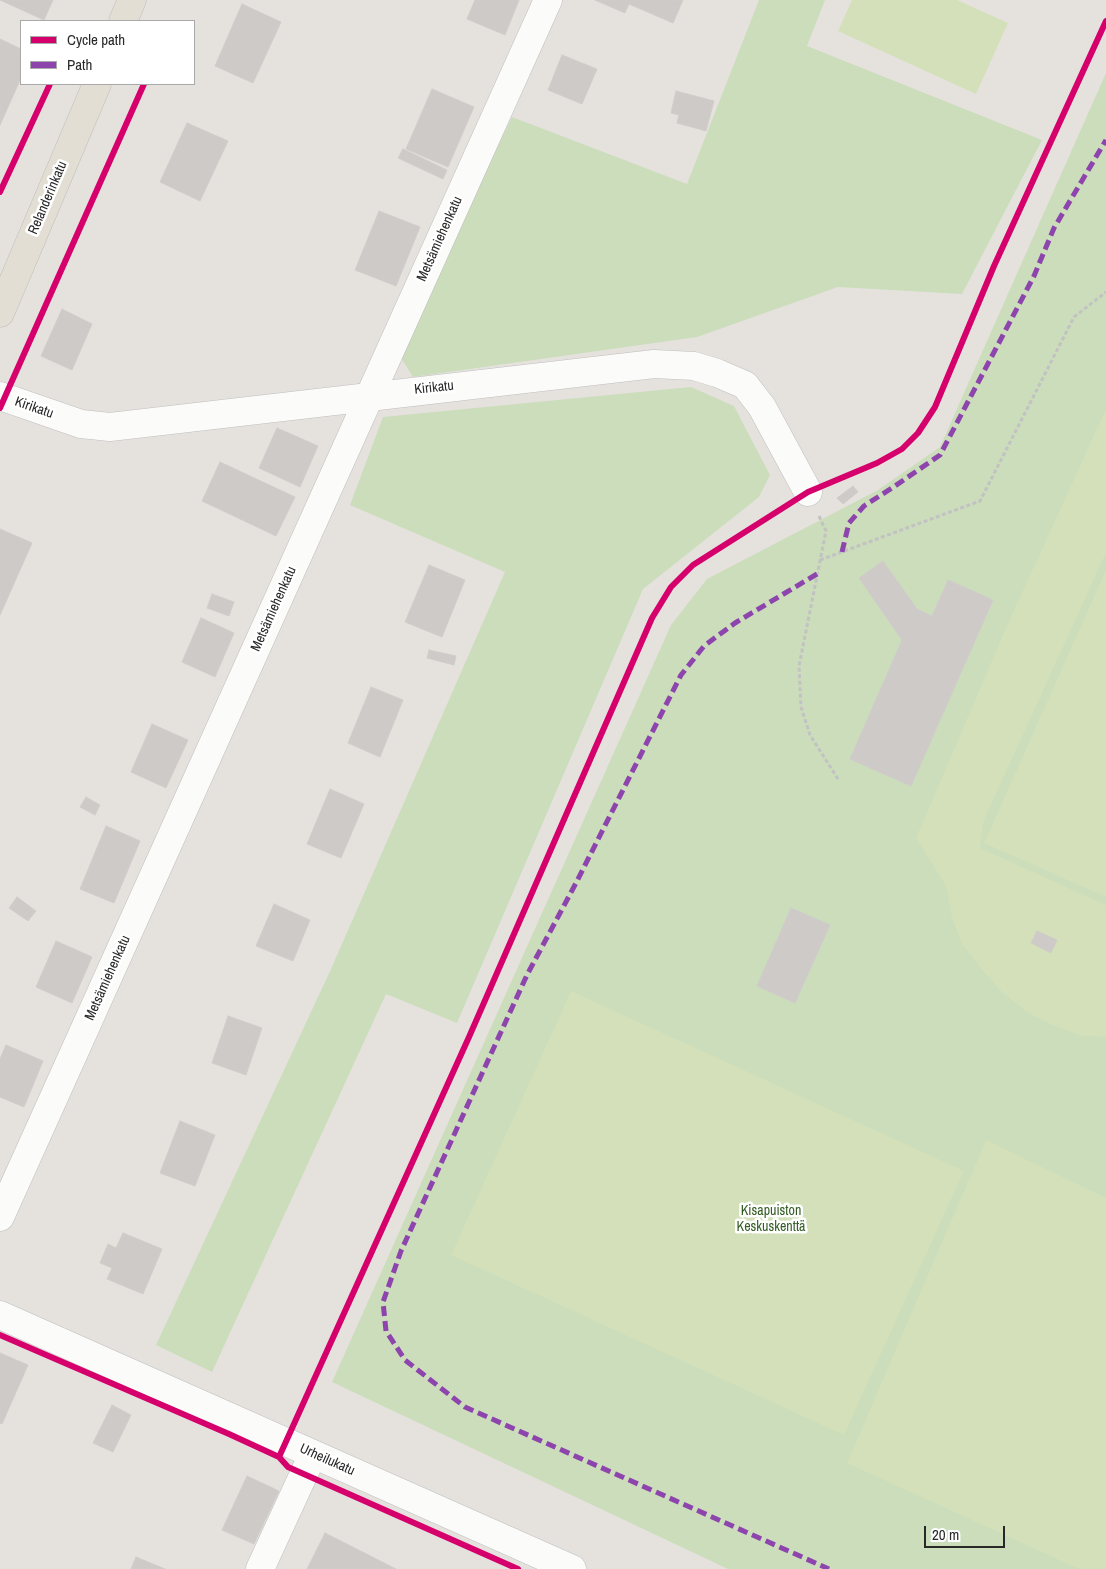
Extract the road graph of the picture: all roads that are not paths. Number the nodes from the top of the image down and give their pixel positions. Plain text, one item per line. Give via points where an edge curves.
1 (132, 0) edge
2 (548, 0) edge
3 (123, 20) edge
4 (97, 85) edge
5 (0, 313) edge
6 (0, 396) edge
7 (370, 396) junction
8 (808, 492) road end
9 (0, 1217) edge
10 (0, 1315) edge
11 (312, 1454) junction
12 (260, 1569) edge
13 (572, 1569) edge

1 - 3 main road
2 - 7 street, Metsämiehenkatu
4 - 5 main road, Relanderinkatu
6 - 7 street, Kirikatu via 81,424 110,427
7 - 8 street, Kirikatu via 654,364 694,366 745,385 762,407
7 - 9 street, Metsämiehenkatu
10 - 11 street, Urheilukatu
11 - 12 street
11 - 13 street, Urheilukatu

